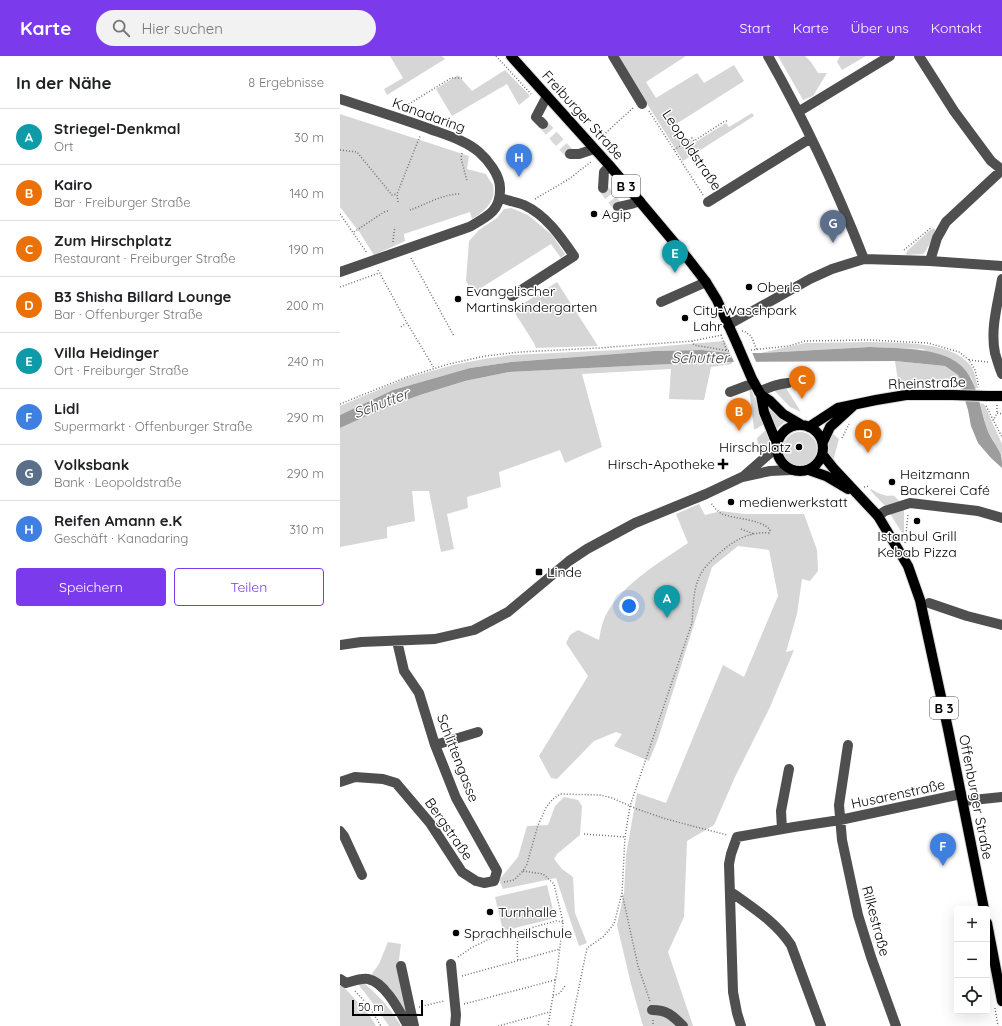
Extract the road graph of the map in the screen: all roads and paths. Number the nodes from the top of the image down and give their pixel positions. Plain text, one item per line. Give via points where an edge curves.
1 (496, 56) edge
2 (511, 56) edge
3 (613, 56) edge
4 (768, 56) edge
5 (890, 56) edge
6 (919, 56) edge
7 (462, 78) dead end
8 (529, 92) dead end
9 (547, 96) junction
10 (340, 99) edge
11 (642, 104) junction
12 (798, 112) junction
13 (396, 116) junction
14 (728, 121) dead end
15 (543, 124) tunnel mouth
16 (423, 127) junction
17 (810, 138) junction
18 (466, 143) junction
19 (596, 144) junction
20 (340, 150) edge
21 (674, 150) junction
22 (570, 154) dead end
23 (593, 160) dead end
24 (610, 166) junction
25 (1002, 170) edge
26 (468, 181) dead end
27 (603, 188) dead end
28 (397, 194) junction
29 (461, 194) dead end
30 (501, 198) junction
31 (640, 201) junction
32 (398, 202) dead end
33 (708, 202) joint
34 (525, 205) junction
35 (618, 207) dead end
36 (410, 210) dead end
37 (388, 211) dead end
38 (340, 214) edge
39 (946, 222) junction
40 (395, 227) dead end
41 (353, 233) junction
42 (407, 249) junction
43 (394, 253) junction
44 (864, 259) junction
45 (895, 260) junction
46 (372, 261) junction
47 (930, 261) junction
48 (1002, 266) edge
49 (340, 272) edge
50 (379, 273) junction
51 (1002, 279) edge
52 (706, 282) junction
53 (340, 286) edge
54 (512, 296) dead end
55 (661, 302) dead end
56 (407, 323) junction
57 (728, 325) junction
58 (401, 327) dead end
59 (740, 331) dead end
60 (454, 336) dead end
61 (692, 342) junction
62 (736, 347) junction
63 (750, 350) dead end
64 (757, 350) junction
65 (727, 351) junction
66 (998, 362) junction
67 (434, 368) junction
68 (1002, 374) edge
69 (753, 381) junction
70 (788, 383) dead end
71 (730, 392) dead end
72 (760, 393) junction
73 (1002, 396) edge
74 (340, 404) edge
75 (854, 405) junction
76 (1002, 414) edge
77 (804, 425) junction
78 (1002, 437) edge
79 (823, 442) junction
80 (777, 446) junction
81 (823, 455) junction
82 (791, 470) junction
83 (809, 470) junction
84 (742, 477) junction
85 (869, 486) dead end
86 (861, 491) junction
87 (708, 500) dead end
88 (910, 503) junction
89 (878, 516) junction
90 (1002, 518) edge
91 (741, 529) dead end
92 (754, 534) junction
93 (905, 544) dead end
94 (929, 603) dead end
95 (1002, 625) edge
96 (397, 641) junction
97 (340, 645) edge
98 (478, 732) dead end
99 (435, 744) junction
100 (848, 745) dead end
101 (789, 769) dead end
102 (340, 782) edge
103 (962, 798) junction
104 (1002, 798) edge
105 (630, 806) junction
106 (840, 820) junction
107 (782, 829) junction
108 (340, 831) edge
109 (584, 834) dead end
110 (625, 837) junction
111 (738, 838) junction
112 (523, 871) junction
113 (362, 875) dead end
114 (494, 881) junction
115 (731, 892) junction
116 (622, 893) junction
117 (983, 906) edge
118 (563, 922) junction
119 (518, 932) junction
120 (990, 939) edge
121 (560, 949) junction
122 (518, 961) junction
123 (451, 964) joint
124 (401, 966) dead end
125 (452, 979) junction
126 (556, 980) junction
127 (343, 981) edge
128 (565, 986) dead end
129 (645, 987) dead end
130 (553, 996) junction
131 (1002, 1001) edge
132 (454, 1003) junction
133 (411, 1009) junction
134 (652, 1010) dead end
135 (550, 1012) junction
136 (381, 1026) edge
137 (408, 1026) edge
138 (414, 1026) edge
139 (455, 1026) edge
140 (498, 1026) edge
141 (548, 1026) edge
142 (571, 1026) edge
143 (683, 1026) edge
144 (741, 1026) edge
145 (821, 1026) edge
146 (896, 1026) edge

1 - 8 path
2 - 9 main road, Freiburger Straße / B 3
3 - 11 street, Leopoldstraße
4 - 12 street
5 - 12 street
6 - 25 street via 954,111 991,161
7 - 13 path via 451,78 398,110
9 - 15 street via 536,117
9 - 19 main road, Freiburger Straße / B 3
10 - 13 street, Kanadaring
11 - 19 path via 635,106
11 - 21 path, Leopoldstraße
12 - 17 street
13 - 16 street, Kanadaring
14 - 21 path via 694,141 692,138
16 - 18 street, Kanadaring
16 - 28 path
17 - 33 street, Leopoldstraße
17 - 44 street
18 - 26 path via 461,158
18 - 30 street, Kanadaring via 488,161 500,183
19 - 22 street via 579,154
19 - 24 main road, Freiburger Straße / B 3
20 - 28 path via 358,152 392,195
21 - 33 path, Leopoldstraße
23 - 34 path via 569,179
24 - 27 street via 604,172
24 - 31 main road, Freiburger Straße / B 3
25 - 39 street
28 - 32 path
29 - 36 path via 432,201
30 - 34 street
30 - 42 street via 488,217 469,227
31 - 35 street
31 - 52 main road, Freiburger Straße / B 3
34 - 54 street via 557,231 574,256
37 - 41 path
38 - 41 path
39 - 45 path via 940,222 928,230
39 - 47 street via 937,238
40 - 43 path
41 - 46 path
42 - 43 street
42 - 60 path
43 - 46 street
44 - 45 street
44 - 57 street via 810,279
45 - 47 street
46 - 49 street
46 - 50 path
47 - 48 street
50 - 53 path
50 - 56 path
51 - 66 street via 994,324
52 - 55 street
52 - 57 main road, Freiburger Straße / B 3
56 - 58 path
56 - 67 path
57 - 62 main road, Freiburger Straße / B 3
59 - 64 path via 751,336
61 - 65 path via 694,345
61 - 65 path via 721,335
61 - 67 path via 499,354
62 - 65 path
62 - 69 main road, Freiburger Straße / B 3, bridge
63 - 64 path
64 - 66 path via 805,341 900,341 928,343 959,352 969,360
66 - 68 street
67 - 74 path
69 - 71 street
69 - 72 main road, Freiburger Straße / B 3
70 - 72 street via 768,388
72 - 77 main road, Freiburger Straße / B 3 via 787,417
72 - 80 main road, Freiburger Straße / B 3
73 - 75 main road, Rheinstraße, bridge via 906,395
75 - 77 main road, Rheinstraße via 838,408
75 - 79 main road, Rheinstraße via 830,427
76 - 78 path via 997,414 993,421
77 - 79 main road, B 3 via 815,430
77 - 80 main road via 792,426 785,430
79 - 81 main road
80 - 82 main road, B 3 via 780,461
80 - 84 street
81 - 83 main road
81 - 86 main road, Offenburger Straße / B 3 via 834,469
82 - 83 main road, B 3
82 - 84 street
83 - 86 main road, Offenburger Straße / B 3
84 - 96 street via 635,522 587,549 508,612 474,630 435,639
85 - 86 path
86 - 89 main road, Offenburger Straße / B 3
87 - 92 path via 720,513 749,520 770,530
88 - 89 street
88 - 90 street via 978,511
88 - 93 path
89 - 103 main road, Offenburger Straße / B 3 via 908,566 918,594
91 - 92 path
92 - 105 path via 727,546 706,565 698,579 692,623
94 - 95 street
96 - 97 street
96 - 99 street, Schlittengasse via 404,671 419,693
98 - 99 street
99 - 114 street, Schlittengasse via 456,798 497,871
100 - 106 street, Husarenstraße via 839,805
101 - 107 street via 781,811
102 - 114 street, Bergstraße via 355,777 383,779 396,783 430,822 462,872 476,881
103 - 104 street, Husarenstraße
103 - 106 street, Husarenstraße
103 - 117 main road, Offenburger Straße / B 3
105 - 110 path
105 - 111 path via 666,819
105 - 112 path via 600,795 560,794 547,806 538,824
106 - 107 street, Husarenstraße
106 - 146 street, Rilkestraße via 858,915 870,957
107 - 111 street, Husarenstraße
108 - 113 street
109 - 110 path
110 - 116 path
111 - 115 street via 731,854
112 - 114 path via 514,880
112 - 118 path via 543,874 554,884
115 - 144 street via 733,992
115 - 145 street via 777,927 791,945
116 - 129 path via 632,943
116 - 142 path via 614,924 603,937 587,948
118 - 119 path via 556,921
118 - 121 path
119 - 122 path
119 - 123 path via 487,940 471,948
120 - 131 main road
121 - 122 path
121 - 126 path
122 - 125 path
123 - 125 street
124 - 133 street
125 - 132 street
126 - 130 path
126 - 132 path
127 - 136 path via 368,1005
127 - 137 street via 366,978 377,983 387,993
128 - 130 path via 560,993
130 - 135 path
132 - 133 path
132 - 139 street
133 - 138 street
134 - 143 street via 671,1014
135 - 140 path
135 - 141 path

